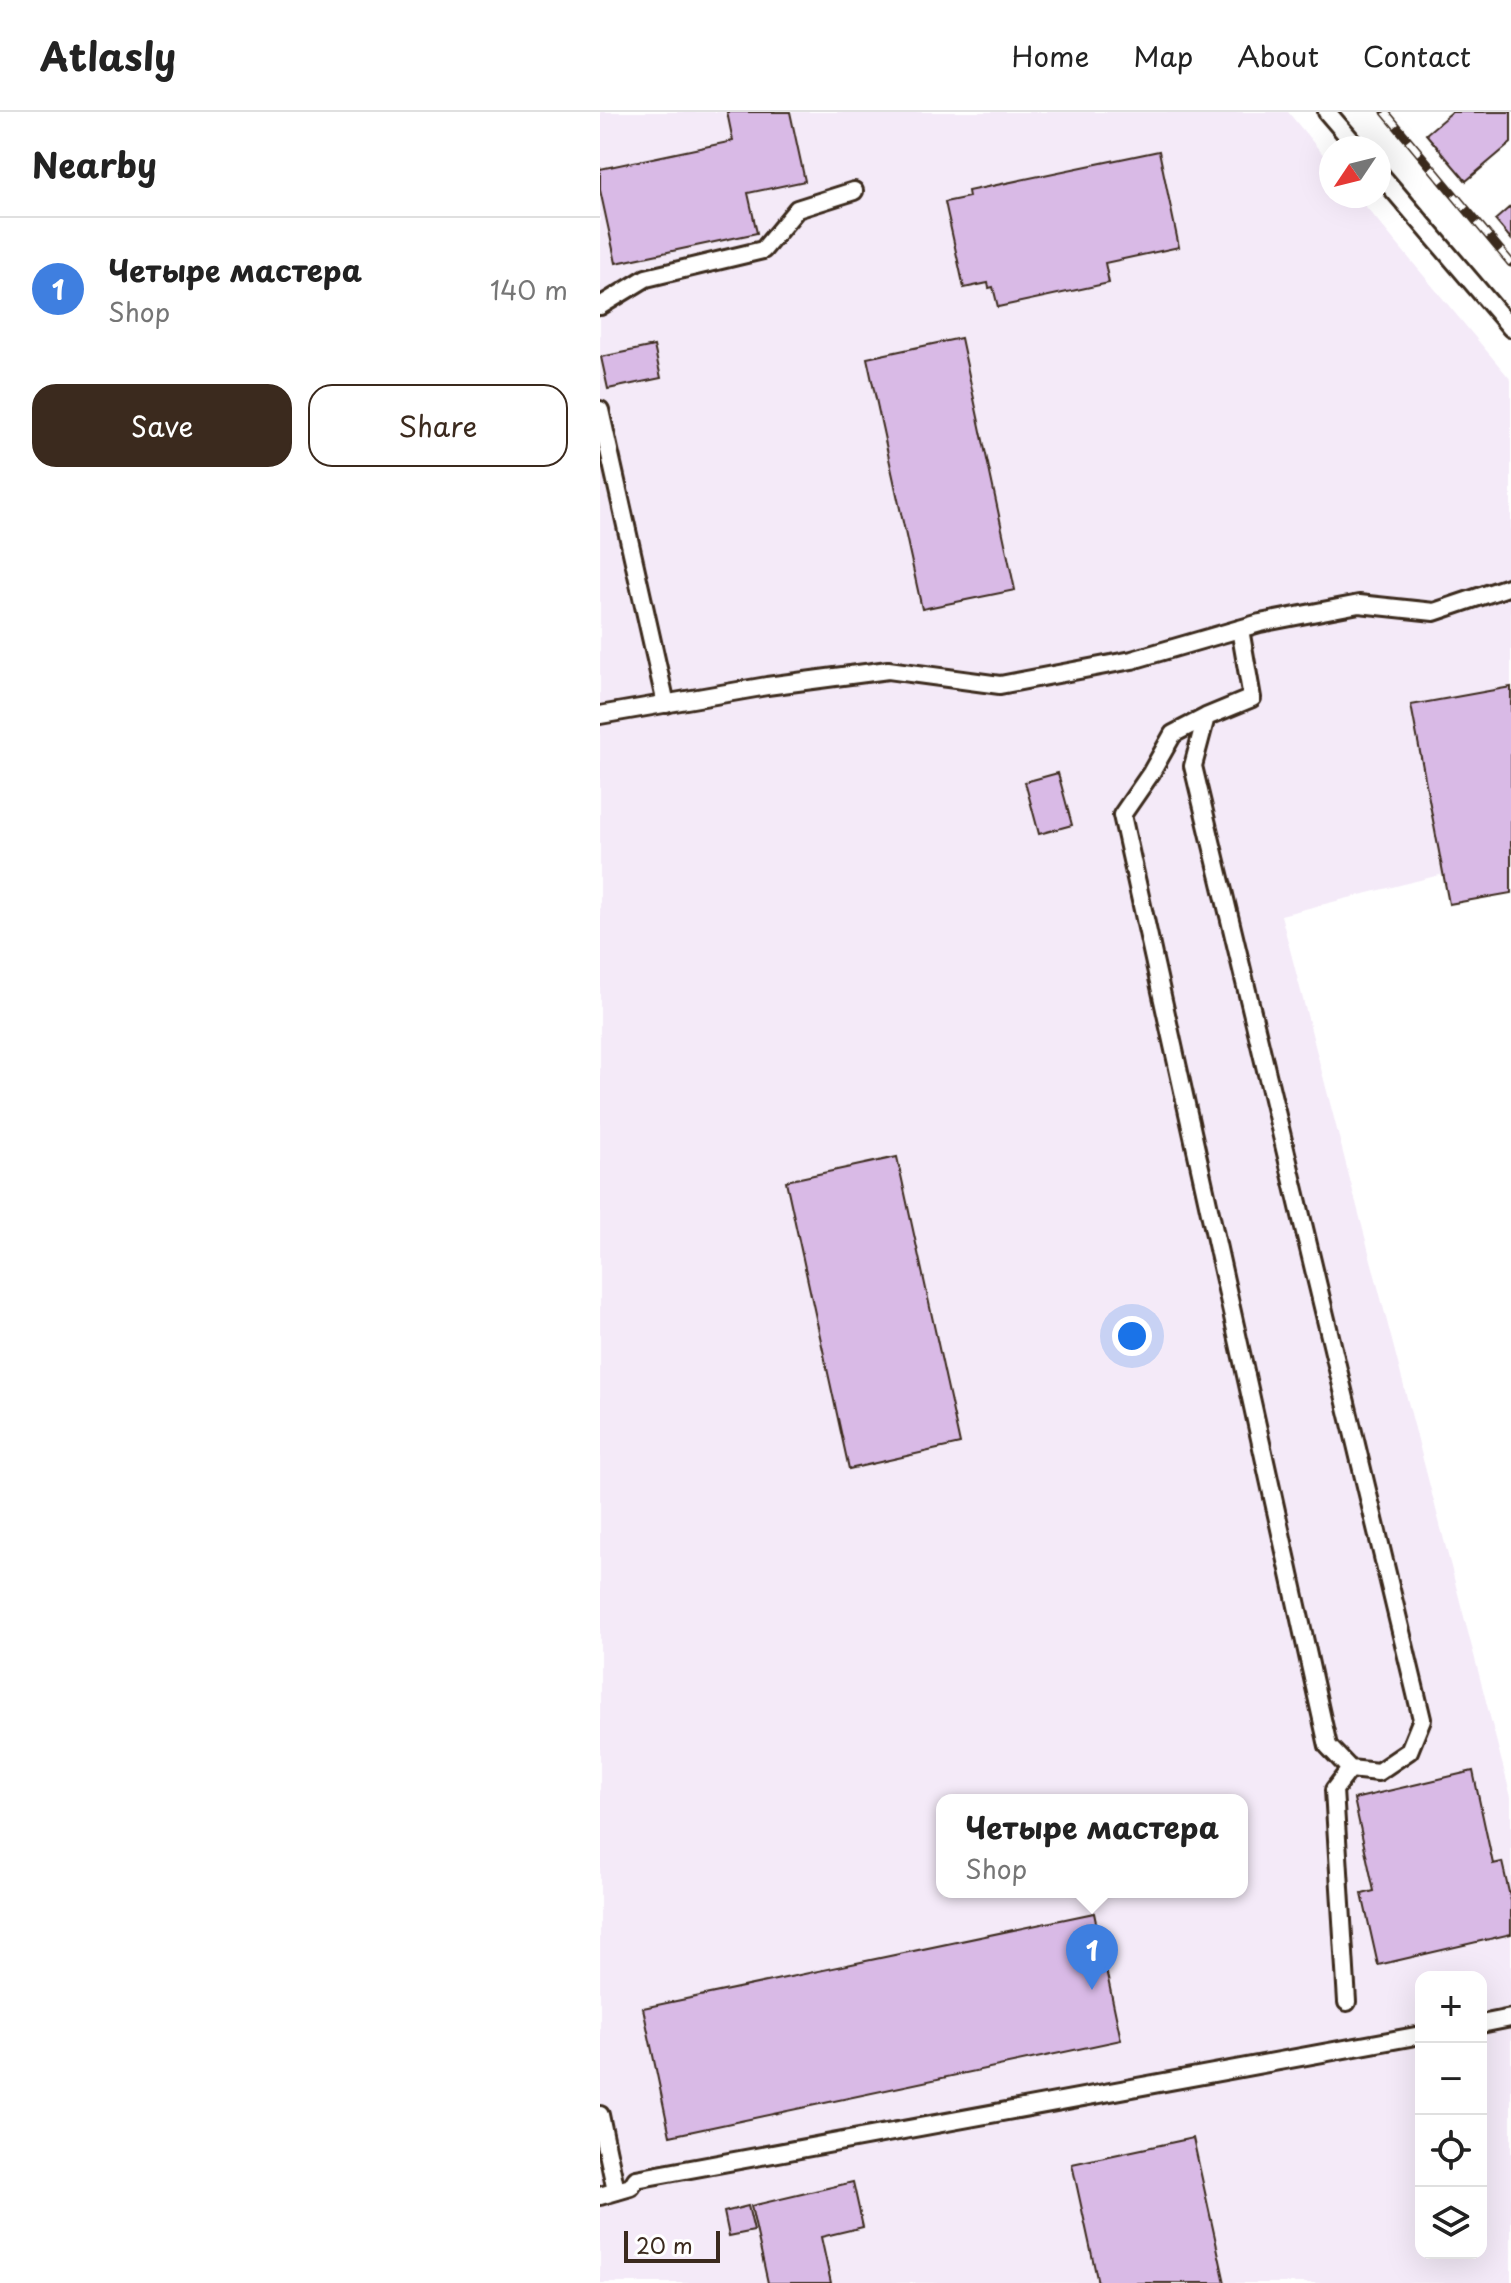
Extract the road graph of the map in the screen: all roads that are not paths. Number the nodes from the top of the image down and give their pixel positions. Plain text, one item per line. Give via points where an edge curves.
1 (1327, 112) edge
2 (1348, 136) edge
3 (1391, 187) edge
4 (854, 191) dead end
5 (600, 306) edge
6 (1511, 328) edge
7 (600, 410) edge
8 (1511, 586) edge
9 (1240, 629) junction
10 (666, 704) junction
11 (600, 715) edge
12 (1206, 717) junction
13 (1350, 1769) junction
14 (1347, 2002) dead end
15 (1511, 2018) edge
16 (1487, 2023) edge
17 (1415, 2036) edge
18 (600, 2115) edge
19 (608, 2194) edge

1 - 2 lane
3 - 6 lane
4 - 5 lane via 797,209 763,250 646,278
7 - 10 lane
8 - 9 lane via 1434,612 1359,604
9 - 10 lane via 1132,660 1000,685 888,670
9 - 12 lane via 1252,698
10 - 11 lane
12 - 13 lane via 1173,734 1122,815 1328,1746
12 - 13 lane via 1193,766 1422,1719 1409,1751 1389,1765 1378,1772
13 - 14 lane via 1334,1790
15 - 16 lane
17 - 19 lane via 636,2179 631,2187
18 - 19 lane

